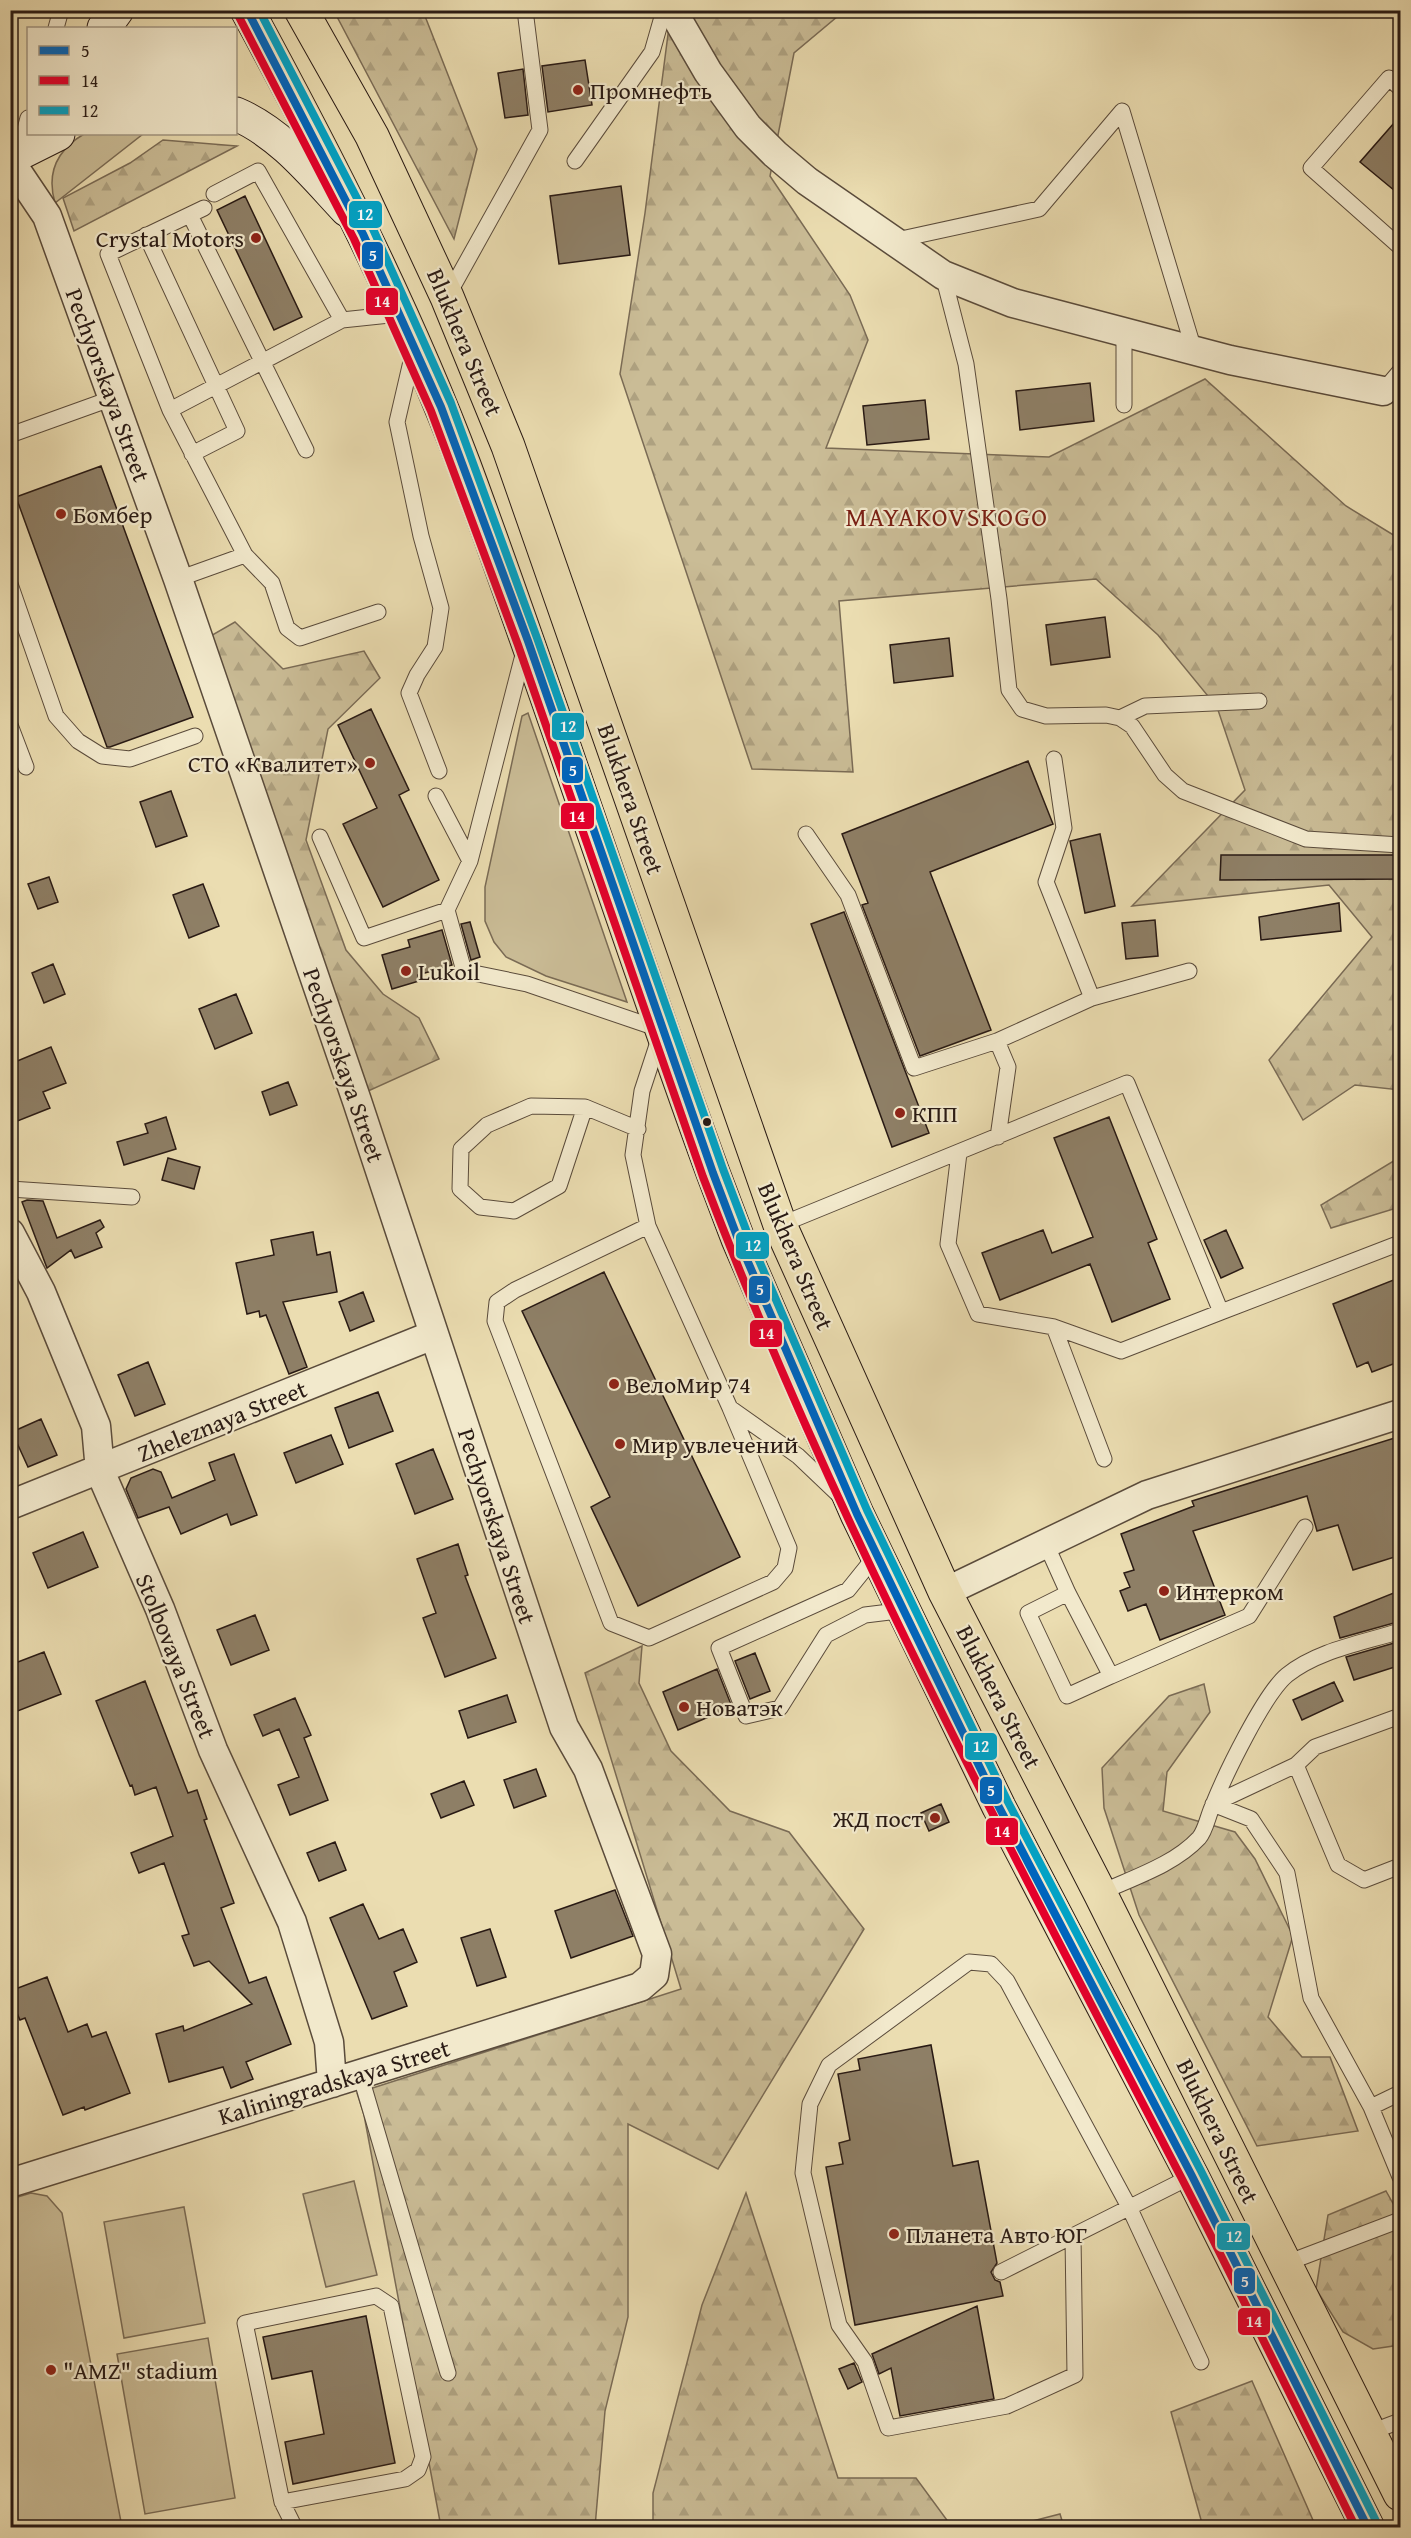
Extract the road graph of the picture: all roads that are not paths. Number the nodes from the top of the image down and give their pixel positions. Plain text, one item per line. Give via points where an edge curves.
1 (61, 10) edge
2 (117, 10) edge
3 (247, 10) edge
4 (301, 10) edge
5 (525, 10) edge
6 (664, 10) edge
7 (672, 10) edge
8 (56, 27) edge
9 (105, 27) edge
10 (1401, 88) edge
11 (237, 114) edge
12 (54, 135) edge
13 (18, 145) edge
14 (575, 161) dead end
15 (214, 194) dead end
16 (357, 222) junction
17 (146, 235) junction
18 (892, 241) junction
19 (1401, 247) edge
20 (943, 275) junction
21 (447, 297) junction
22 (399, 314) junction
23 (342, 320) junction
24 (1124, 331) junction
25 (414, 347) junction
26 (1194, 350) junction
27 (262, 361) junction
28 (1392, 381) edge
29 (215, 385) junction
30 (113, 398) junction
31 (1124, 405) dead end
32 (170, 410) junction
33 (10, 435) edge
34 (306, 450) dead end
35 (192, 454) junction
36 (245, 555) junction
37 (178, 579) junction
38 (10, 584) edge
39 (378, 612) dead end
40 (16, 616) edge
41 (526, 642) junction
42 (1259, 700) dead end
43 (1120, 718) junction
44 (10, 726) edge
45 (195, 736) dead end
46 (1054, 759) dead end
47 (26, 767) dead end
48 (439, 771) dead end
49 (436, 796) dead end
50 (806, 834) dead end
51 (320, 837) dead end
52 (1401, 845) edge
53 (470, 861) junction
54 (447, 910) junction
55 (1189, 971) dead end
56 (1092, 998) junction
57 (662, 1030) junction
58 (997, 1041) junction
59 (585, 1107) junction
60 (638, 1129) junction
61 (998, 1137) junction
62 (959, 1153) junction
63 (10, 1188) edge
64 (132, 1197) dead end
65 (780, 1225) junction
66 (648, 1226) junction
67 (10, 1233) edge
68 (1401, 1243) edge
69 (1221, 1312) junction
70 (1054, 1327) junction
71 (433, 1335) junction
72 (730, 1408) junction
73 (1401, 1414) edge
74 (1104, 1459) dead end
75 (100, 1471) junction
76 (10, 1505) edge
77 (857, 1514) junction
78 (1305, 1527) dead end
79 (1046, 1544) junction
80 (877, 1554) junction
81 (945, 1592) junction
82 (1068, 1593) junction
83 (906, 1610) junction
84 (1401, 1631) edge
85 (1111, 1676) junction
86 (1401, 1716) edge
87 (1296, 1765) junction
88 (1213, 1804) junction
89 (1401, 1866) edge
90 (1100, 1893) junction
91 (654, 1975) joint
92 (360, 2074) junction
93 (332, 2083) junction
94 (1401, 2093) edge
95 (1371, 2107) junction
96 (1191, 2176) junction
97 (1401, 2177) edge
98 (10, 2183) edge
99 (1129, 2207) junction
100 (1401, 2220) edge
101 (1073, 2236) junction
102 (1284, 2264) junction
103 (1001, 2272) dead end
104 (1202, 2362) dead end
105 (448, 2373) dead end
106 (1386, 2427) edge
107 (1401, 2494) edge
108 (282, 2502) junction
109 (295, 2528) edge
110 (1368, 2528) edge

1 - 8 lane
2 - 9 street
3 - 16 main road, Blukhera Street
4 - 21 main road, Blukhera Street via 372,136
5 - 21 lane via 540,130
6 - 14 lane via 652,52
7 - 18 street via 708,72 748,127 807,181
10 - 19 lane via 1389,78 1311,168
11 - 16 street via 254,122 303,163
12 - 13 street
13 - 30 street, Pechyorskaya Street
15 - 23 lane via 258,171
16 - 22 main road, Blukhera Street
17 - 27 lane via 197,212
17 - 29 lane
17 - 32 lane via 108,254
18 - 20 street
18 - 26 lane via 1039,209 1122,111
20 - 24 street via 1013,303
20 - 43 lane via 966,364 1009,690 1022,709 1046,716
21 - 65 main road, Blukhera Street via 508,446
22 - 23 lane
22 - 25 main road, Blukhera Street
23 - 27 lane
24 - 26 street
24 - 31 lane
25 - 41 main road, Blukhera Street via 463,463
25 - 48 lane via 397,422 441,608 435,647 409,693
26 - 28 street via 1230,360
27 - 29 lane
27 - 34 lane
29 - 32 lane
29 - 35 lane via 237,431
30 - 33 lane
30 - 37 street, Pechyorskaya Street
32 - 35 lane
35 - 36 lane
36 - 37 lane
36 - 39 lane via 272,583 287,628 300,638
37 - 71 street, Pechyorskaya Street
38 - 40 lane
40 - 45 lane via 56,716 78,741 102,756 130,759
41 - 53 lane
41 - 57 main road, Blukhera Street
42 - 43 lane via 1144,706
43 - 52 lane via 1132,726 1165,775 1183,791 1306,839
44 - 47 lane
46 - 56 lane via 1065,828 1046,882
49 - 53 lane
50 - 58 lane via 848,895 914,1068
51 - 54 lane via 364,938
53 - 54 lane
54 - 57 lane via 464,971 527,984
55 - 56 lane
56 - 58 lane
57 - 60 lane via 642,1091
57 - 77 main road, Blukhera Street via 738,1239
58 - 61 lane via 1008,1067
59 - 59 lane via 531,1106 487,1125 461,1149 460,1189 480,1207 514,1210 559,1186
59 - 60 lane
60 - 66 lane via 633,1155
61 - 62 lane
61 - 69 lane via 1127,1083
62 - 65 lane
62 - 70 lane via 948,1244 978,1314
63 - 64 lane
65 - 81 main road, Blukhera Street
66 - 72 lane
66 - 72 lane via 515,1290 497,1302 495,1321 611,1623 649,1638 773,1582 785,1568 789,1548
67 - 75 street, Stolbovaya Street via 41,1292 96,1426
68 - 69 lane
69 - 70 lane via 1121,1351
70 - 74 lane
71 - 75 street, Zheleznaya Street
71 - 91 street, Pechyorskaya Street via 564,1727 588,1769 657,1954
72 - 77 lane via 798,1456
73 - 79 street via 1147,1495
75 - 76 street, Zheleznaya Street
75 - 93 street, Stolbovaya Street via 160,1608 213,1750 292,1922 329,2042
77 - 80 main road, Blukhera Street
78 - 85 lane via 1249,1616
79 - 81 street
79 - 82 lane
80 - 83 main road, Blukhera Street
80 - 83 lane via 848,1590 719,1648 746,1716 780,1708 826,1635 865,1615
81 - 90 main road, Blukhera Street
82 - 85 lane
82 - 85 lane via 1028,1613 1067,1696
83 - 96 main road, Blukhera Street via 999,1807
84 - 88 lane via 1308,1661 1285,1676 1255,1720
86 - 87 lane via 1315,1747
87 - 88 lane
87 - 89 lane via 1338,1865 1364,1880
88 - 90 lane via 1200,1837 1174,1858
88 - 95 lane via 1251,1819 1287,1873 1311,1998
90 - 102 main road, Blukhera Street
91 - 92 street, Kaliningradskaya Street via 640,1987
92 - 93 street, Kaliningradskaya Street
92 - 105 lane
93 - 98 street, Kaliningradskaya Street
94 - 95 lane
95 - 97 lane
96 - 99 lane
96 - 110 main road, Blukhera Street
99 - 101 lane
99 - 101 lane via 1007,1981 992,1964 969,1962 829,2065 810,2104 802,2173 838,2325 866,2362 888,2428 1007,2406 1075,2375
99 - 104 lane
100 - 102 lane
101 - 103 lane
102 - 106 main road, Blukhera Street
106 - 107 main road, Blukhera Street
108 - 108 lane via 245,2323 376,2296 391,2306 423,2457 418,2470 405,2479
108 - 109 lane

